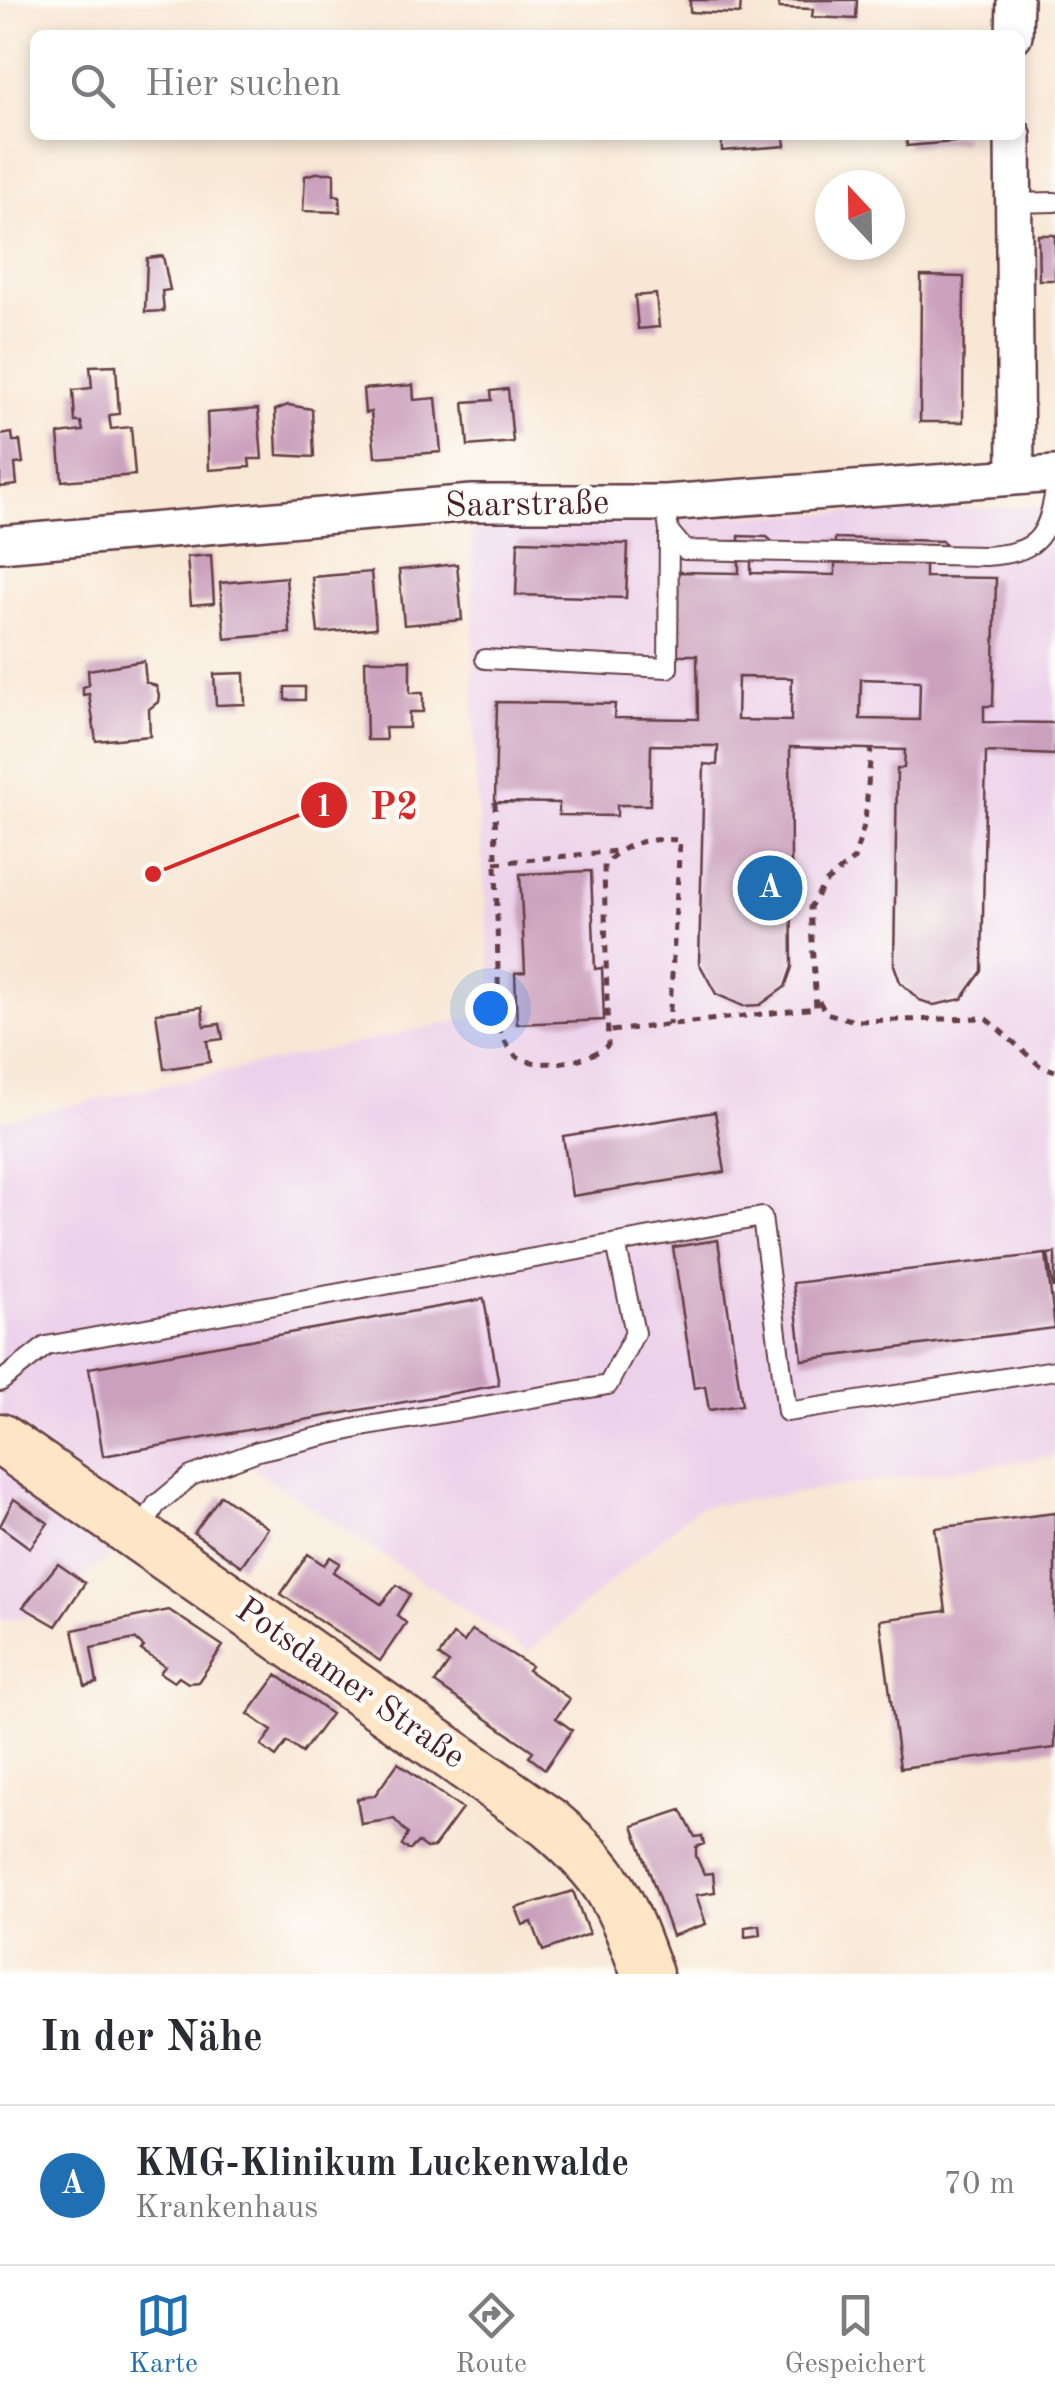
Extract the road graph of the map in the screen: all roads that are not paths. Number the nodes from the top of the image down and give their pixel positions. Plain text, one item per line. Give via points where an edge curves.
1 (1015, 0) edge
2 (1014, 30) edge
3 (1013, 140) edge
4 (1055, 202) edge
5 (1013, 204) junction
6 (1016, 474) junction
7 (1055, 474) edge
8 (1055, 490) edge
9 (667, 517) junction
10 (0, 544) edge
11 (486, 659) dead end
12 (616, 1243) junction
13 (1055, 1370) edge
14 (0, 1382) edge
15 (0, 1439) edge
16 (137, 1536) junction
17 (647, 1974) edge

1 - 2 street
3 - 5 street
4 - 5 lane
5 - 6 street
6 - 7 street, Saarstraße
6 - 9 street, Saarstraße
8 - 9 lane via 1042,536 1018,554 685,550
9 - 10 street, Saarstraße via 472,503
9 - 11 lane via 668,668
12 - 13 lane via 762,1217 788,1412
12 - 14 lane via 46,1346
12 - 16 lane via 635,1333 608,1385 258,1451 191,1476 156,1505
15 - 16 street, Potsdamer Straße
16 - 17 street, Potsdamer Straße via 549,1823 596,1864 625,1912

